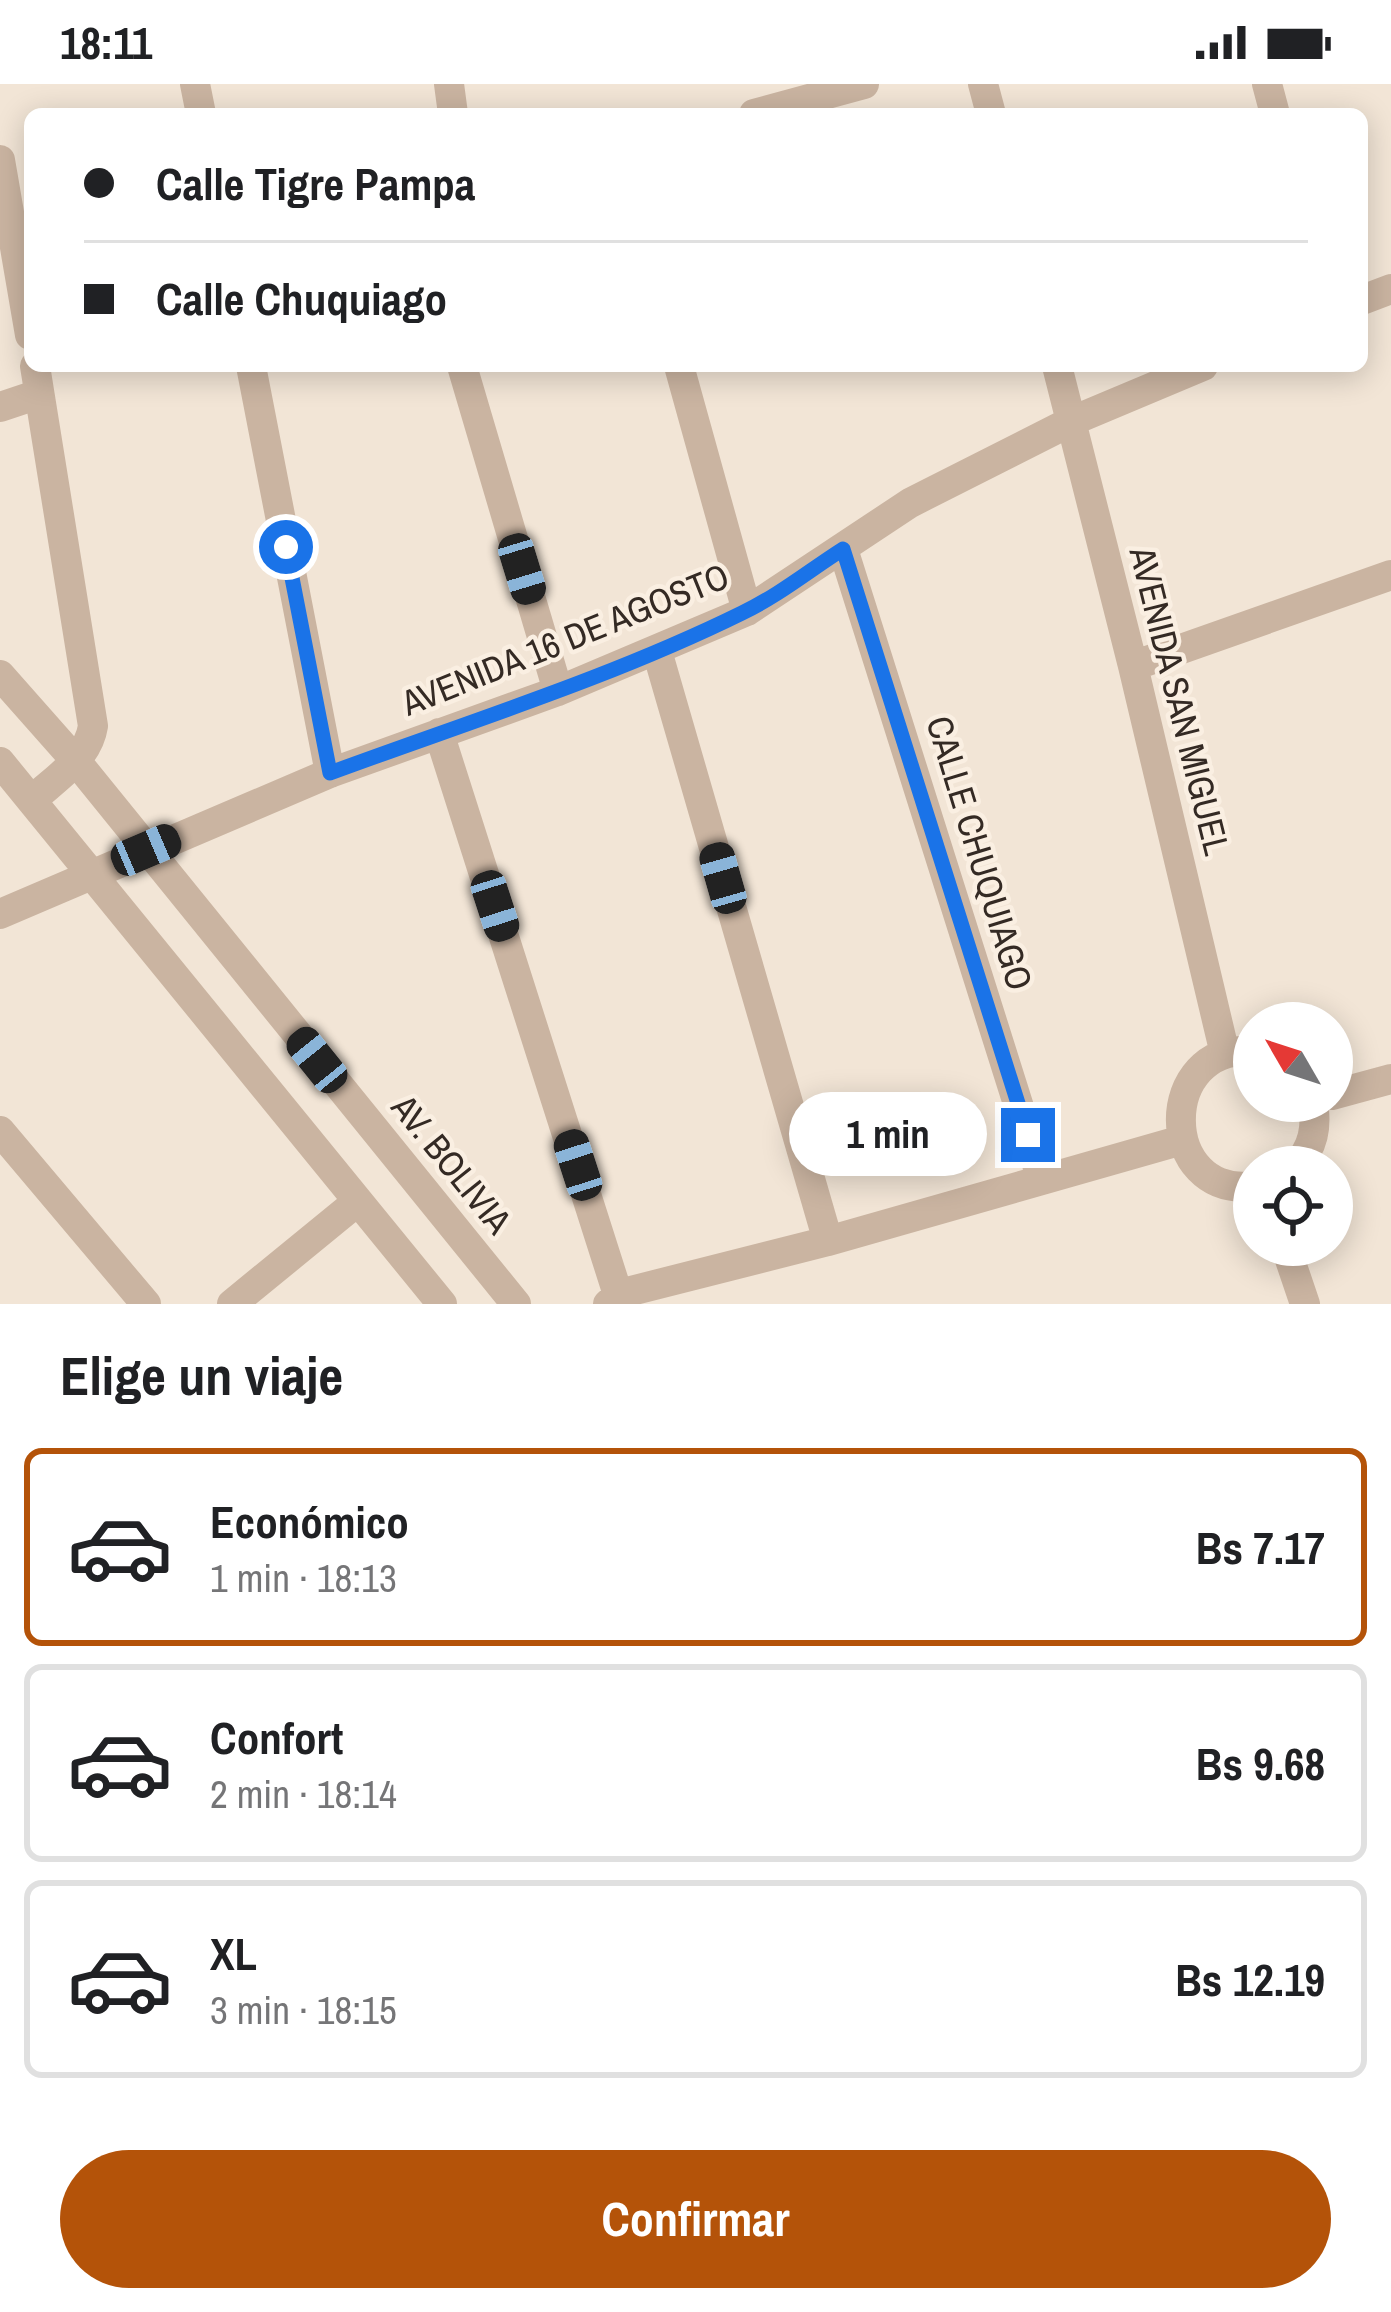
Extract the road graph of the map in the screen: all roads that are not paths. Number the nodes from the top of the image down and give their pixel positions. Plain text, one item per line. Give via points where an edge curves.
1 (864, 84) edge
2 (776, 108) edge
3 (0, 160) edge
4 (12, 194) edge
5 (24, 288) edge
6 (252, 372) edge
7 (464, 372) edge
8 (681, 372) edge
9 (1059, 372) edge
10 (1188, 372) edge
11 (37, 380) edge
12 (0, 407) edge
13 (1072, 421) junction
14 (843, 549) junction
15 (1389, 583) edge
16 (747, 611) junction
17 (657, 651) junction
18 (1133, 666) junction
19 (0, 675) edge
20 (558, 691) junction
21 (440, 733) junction
22 (76, 761) junction
23 (0, 762) edge
24 (330, 773) junction
25 (32, 800) junction
26 (146, 850) junction
27 (92, 875) junction
28 (0, 914) edge
29 (1233, 1031) edge
30 (1233, 1055) edge
31 (1391, 1079) edge
32 (1353, 1089) edge
33 (0, 1131) edge
34 (1182, 1139) junction
35 (1042, 1180) junction
36 (1233, 1185) edge
37 (358, 1201) junction
38 (828, 1241) junction
39 (1293, 1266) edge
40 (616, 1301) edge
41 (146, 1304) edge
42 (232, 1304) edge
43 (442, 1304) edge
44 (516, 1304) edge
45 (1305, 1304) edge

1 - 2 street
3 - 4 street
4 - 5 street
6 - 24 street
7 - 20 street
8 - 16 street
9 - 13 street, AVENIDA SAN MIGUEL
10 - 13 street, AVENIDA 16 DE AGOSTO
11 - 12 street
11 - 22 street via 93,726
13 - 14 street, AVENIDA 16 DE AGOSTO via 910,503
13 - 18 street, AVENIDA SAN MIGUEL
14 - 16 street, AVENIDA 16 DE AGOSTO
14 - 35 street, CALLE CHUQUIAGO
15 - 18 street
16 - 17 street, AVENIDA 16 DE AGOSTO
17 - 20 street, AVENIDA 16 DE AGOSTO
17 - 38 street
18 - 29 street, AVENIDA SAN MIGUEL
19 - 22 street, AV. BOLIVIA
20 - 21 street, AVENIDA 16 DE AGOSTO
21 - 24 street, AVENIDA 16 DE AGOSTO
21 - 40 street
22 - 25 street
22 - 26 street, AV. BOLIVIA
23 - 25 street
24 - 26 street, AVENIDA 16 DE AGOSTO
25 - 27 street
26 - 27 street, AVENIDA 16 DE AGOSTO
26 - 44 street, AV. BOLIVIA
27 - 28 street, AVENIDA 16 DE AGOSTO
27 - 37 street
30 - 34 street, AVENIDA SAN MIGUEL via 1192,1079 1182,1098
31 - 32 street
33 - 41 street
34 - 35 street
34 - 36 street via 1206,1174
35 - 38 street
37 - 42 street
37 - 43 street
38 - 40 street
39 - 45 street

